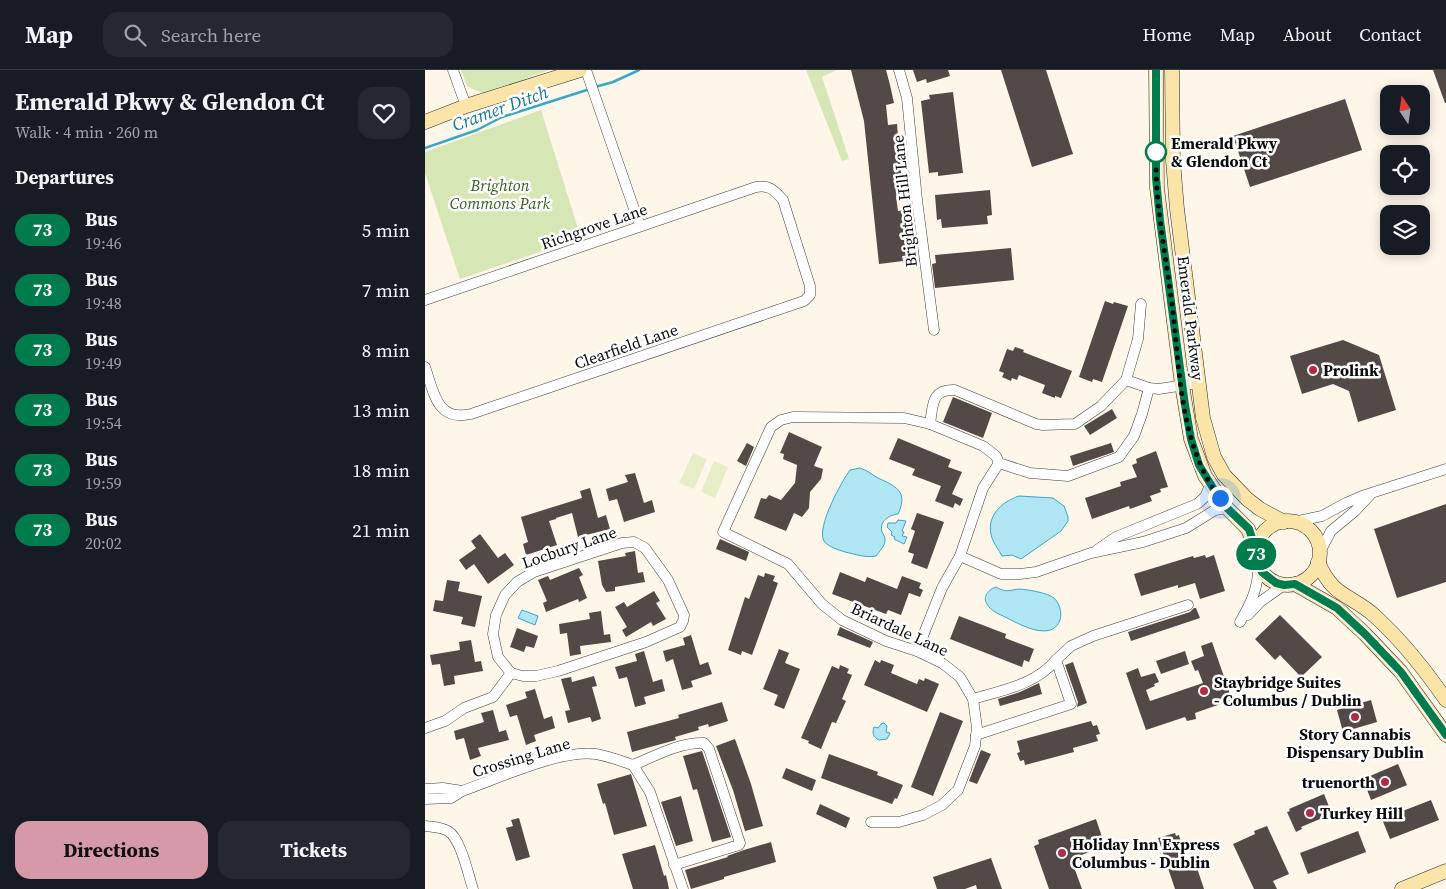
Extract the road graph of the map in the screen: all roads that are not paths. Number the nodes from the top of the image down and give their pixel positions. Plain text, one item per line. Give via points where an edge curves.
1 (453, 70) edge
2 (580, 70) edge
3 (586, 70) edge
4 (899, 70) edge
5 (1156, 70) edge
6 (1173, 70) edge
7 (466, 106) junction
8 (425, 122) edge
9 (640, 226) junction
10 (810, 295) joint
11 (425, 300) edge
12 (1141, 304) dead end
13 (934, 330) dead end
14 (425, 367) edge
15 (1127, 380) junction
16 (1197, 383) junction
17 (1182, 385) junction
18 (1149, 388) junction
19 (930, 424) junction
20 (999, 463) junction
21 (1446, 469) edge
22 (1210, 485) junction
23 (1372, 493) junction
24 (1227, 508) junction
25 (1289, 522) junction
26 (1256, 550) junction
27 (1091, 553) junction
28 (959, 556) junction
29 (1319, 557) junction
30 (1258, 565) junction
31 (1289, 585) junction
32 (1188, 605) dead end
33 (917, 651) junction
34 (1056, 660) junction
35 (511, 673) junction
36 (973, 699) junction
37 (1446, 700) edge
38 (425, 728) edge
39 (976, 735) junction
40 (1446, 735) edge
41 (633, 765) junction
42 (425, 789) edge
43 (462, 792) junction
44 (425, 799) edge
45 (871, 822) dead end
46 (425, 826) edge
47 (674, 865) junction
48 (1446, 871) edge
49 (473, 889) edge
50 (683, 889) edge
51 (1402, 889) edge

1 - 7 street
2 - 7 main road
3 - 9 street
4 - 13 street, Brighton Hill Lane via 907,98
5 - 17 main road, Emerald Parkway via 1157,188
6 - 16 main road, Emerald Parkway via 1173,161
7 - 8 main road
9 - 10 street, Richgrove Lane via 756,187 773,188 783,200
9 - 11 street, Richgrove Lane
10 - 14 street, Clearfield Lane via 804,301 460,417 440,407
12 - 15 street via 1138,339
15 - 18 street
15 - 19 street via 1101,406 1075,424 1035,424 955,390 947,390 934,398
16 - 17 street
16 - 25 main road, Emerald Parkway via 1214,457 1224,475 1247,499
17 - 18 street
17 - 22 main road, Emerald Parkway via 1191,439 1199,465
18 - 20 street via 1134,436 1119,457 1068,476 1030,473
19 - 20 street via 983,446 996,456
19 - 33 street, Briardale Lane via 887,417 817,416 781,420 771,427 723,532 788,564 822,604 842,620
20 - 28 street via 983,488
21 - 23 street
22 - 24 main road, Emerald Parkway
22 - 27 street via 1205,497 1197,504 1116,537
23 - 25 street via 1322,516
23 - 29 street via 1331,531
24 - 26 main road, Emerald Parkway via 1249,529
24 - 27 street via 1215,510 1186,528 1143,542
25 - 26 main road via 1273,525 1265,531
25 - 29 main road via 1312,532
26 - 30 main road
27 - 28 street via 1052,568 1020,574 1001,574
28 - 33 street via 942,588
29 - 31 main road via 1310,576
29 - 37 main road via 1326,578 1333,587 1375,616
30 - 31 main road via 1268,578
30 - 31 street via 1259,578 1253,599 1239,622 1260,602
31 - 40 main road via 1337,608 1365,634 1401,672
32 - 34 street via 1093,636 1071,646
33 - 36 street, Briardale Lane via 952,670
34 - 36 street via 1034,679
34 - 39 street via 1071,704
35 - 35 street, Locbury Lane via 530,676 558,671 646,642 680,627 684,615 674,591 645,548 634,542 622,543 534,572 517,582 505,595 496,615 493,634 498,657
35 - 38 street via 493,697
36 - 39 street, Briardale Lane
39 - 45 street, Briardale Lane via 958,790 942,805 899,822
41 - 43 street, Crossing Lane via 596,754 572,754
41 - 47 street via 650,792
41 - 47 street via 696,742 704,743 709,749 740,843
42 - 43 street, Crossing Lane
43 - 44 street, Crossing Lane via 451,798
46 - 49 street via 449,832 457,841
47 - 50 street
48 - 51 main road

